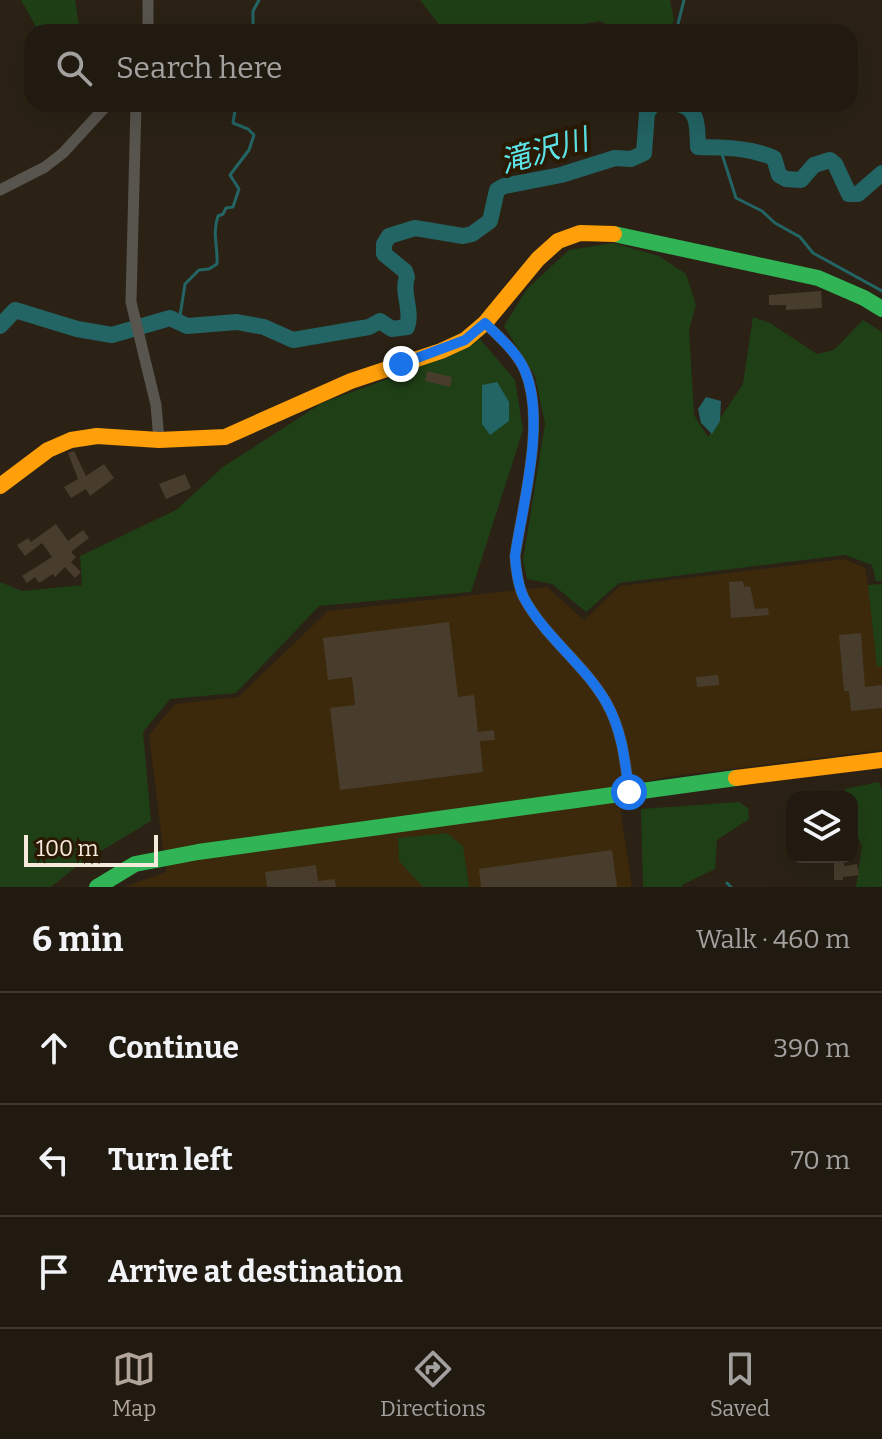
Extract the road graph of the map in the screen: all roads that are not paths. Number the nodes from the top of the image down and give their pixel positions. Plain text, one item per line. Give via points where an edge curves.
1 (148, 0) edge
2 (148, 24) edge
3 (101, 112) edge
4 (136, 112) edge
5 (0, 190) edge
6 (882, 309) edge
7 (485, 323) junction
8 (159, 440) junction
9 (0, 486) edge
10 (882, 760) edge
11 (629, 792) junction
12 (97, 887) edge

1 - 2 street
3 - 5 street via 45,167
4 - 8 street via 130,264 134,320 156,405
6 - 7 street via 818,278 607,232 558,241
7 - 8 street via 441,351 351,381 225,437
7 - 11 street via 511,349 533,400 516,574 524,598 592,680 615,718
8 - 9 street via 71,440 48,450
10 - 11 street
11 - 12 street via 154,859

